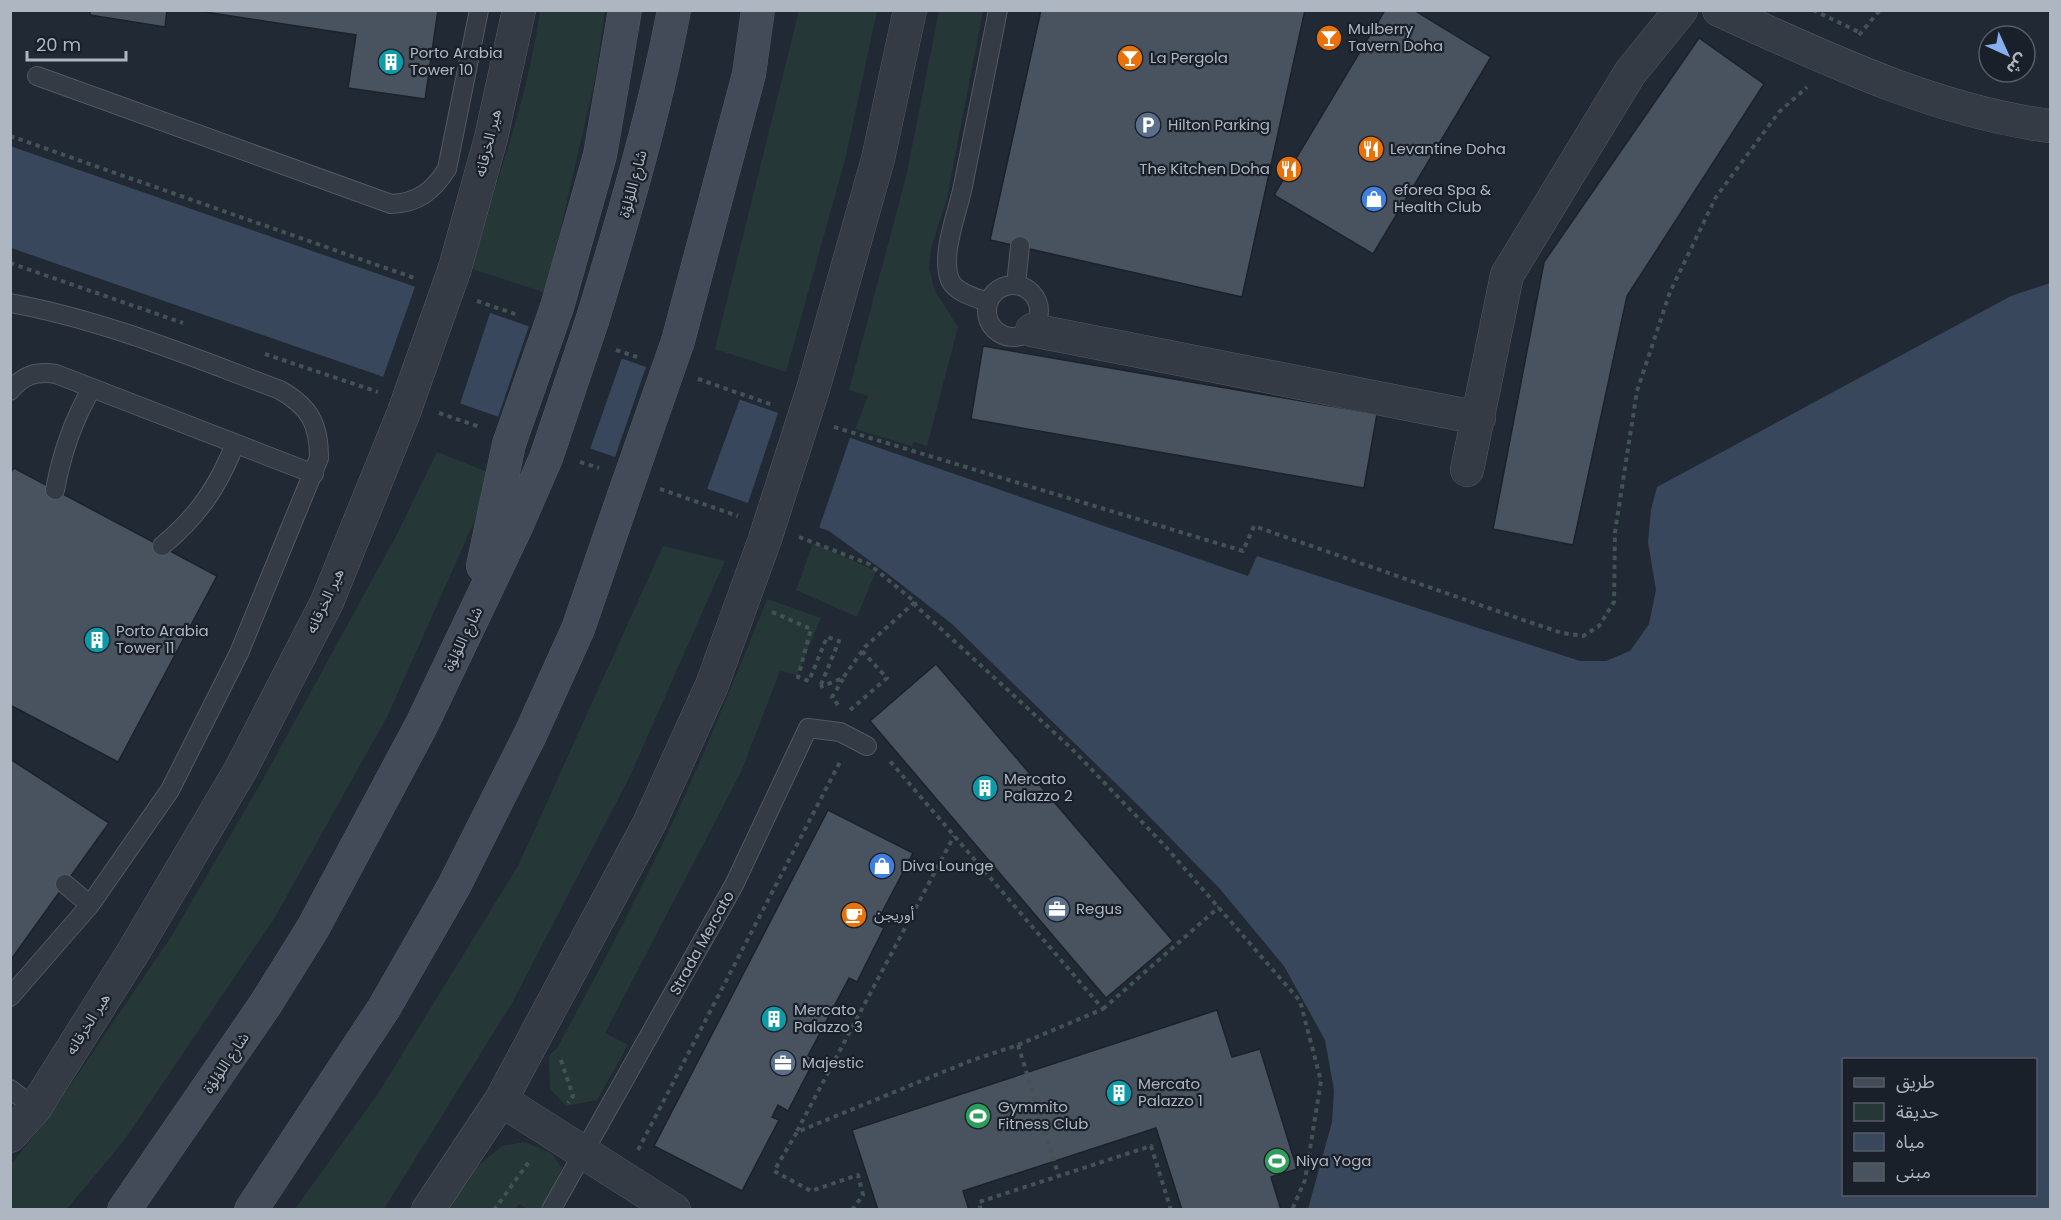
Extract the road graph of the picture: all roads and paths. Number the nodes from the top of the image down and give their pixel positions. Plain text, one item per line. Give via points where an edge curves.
1 (479, 10) edge
2 (519, 10) edge
3 (626, 10) edge
4 (674, 10) edge
5 (758, 10) edge
6 (776, 10) edge
7 (910, 10) edge
8 (998, 10) edge
9 (1681, 10) edge
10 (1719, 10) edge
11 (1813, 10) edge
12 (1861, 33) dead end
13 (749, 74) junction
14 (37, 76) dead end
15 (2050, 126) edge
16 (1020, 246) dead end
17 (1016, 285) junction
18 (988, 302) junction
19 (10, 303) edge
20 (1032, 330) junction
21 (93, 388) junction
22 (10, 391) edge
23 (1479, 418) junction
24 (235, 444) junction
25 (1467, 471) dead end
26 (314, 474) junction
27 (55, 490) dead end
28 (798, 537) dead end
29 (162, 546) dead end
30 (915, 602) junction
31 (763, 609) dead end
32 (473, 618) junction
33 (862, 651) junction
34 (843, 678) junction
35 (855, 719) dead end
36 (867, 745) junction
37 (954, 836) junction
38 (65, 884) dead end
39 (90, 905) junction
40 (1219, 907) junction
41 (10, 997) edge
42 (1103, 1009) junction
43 (1018, 1045) junction
44 (23, 1098) edge
45 (501, 1100) junction
46 (797, 1132) junction
47 (10, 1136) edge
48 (585, 1152) junction
49 (1059, 1177) junction
50 (625, 1178) junction
51 (124, 1209) edge
52 (251, 1209) edge
53 (428, 1209) edge
54 (551, 1209) edge
55 (674, 1209) edge
56 (852, 1209) edge
57 (981, 1209) edge
58 (1171, 1209) edge
59 (1292, 1209) edge

1 - 14 lane via 447,169 428,193 408,203 392,204
2 - 44 street, هير الخرقانه, bridge via 491,138 455,268 404,412 327,602 241,769 132,954
3 - 32 main road, bridge via 600,155 557,306 509,444
4 - 32 main road, شارع اللؤلؤة, bridge via 634,183 593,318 546,458
5 - 13 main road
6 - 13 main road
7 - 45 street, bridge via 878,159 814,386 765,539 712,685 650,822
8 - 18 lane via 947,262 950,281 963,293
9 - 23 street via 1630,73 1507,275
10 - 15 street via 1895,85 1957,105
11 - 12 path
13 - 52 main road, bridge via 678,341 578,629 454,886 384,1008
16 - 17 lane
17 - 18 lane via 999,289
17 - 20 lane via 1031,292 1039,306 1040,315
18 - 20 lane via 988,321 999,334 1017,338
19 - 26 lane via 99,324 295,398 307,410 319,441
20 - 23 street
21 - 22 lane via 46,372 26,376
21 - 24 lane
21 - 27 lane via 68,437
23 - 25 street
24 - 26 lane
24 - 29 lane via 211,494 181,531
26 - 39 lane via 239,653 170,790
28 - 30 path via 869,564
30 - 33 path
30 - 40 path via 1071,747
31 - 34 path via 811,629 798,677 809,681 827,637 839,641 820,687
32 - 51 main road, شارع اللؤلؤة via 422,724 313,928 247,1032
33 - 34 path
33 - 35 path via 887,678 849,711
34 - 36 path via 832,697
36 - 37 path
36 - 48 lane, Strada Mercato via 840,732 808,728 734,885
36 - 50 path
37 - 42 path
37 - 46 path
38 - 39 lane
39 - 41 lane
40 - 42 path
40 - 59 path via 1300,1001 1321,1081 1305,1180
42 - 43 path
43 - 46 path
43 - 49 path
44 - 47 street, هير الخرقانه
45 - 48 street
45 - 53 street
46 - 56 path via 774,1171 811,1191 858,1175 863,1195
48 - 50 street
48 - 54 lane, Strada Mercato
49 - 57 path via 979,1202
49 - 58 path via 1151,1146
50 - 55 street

